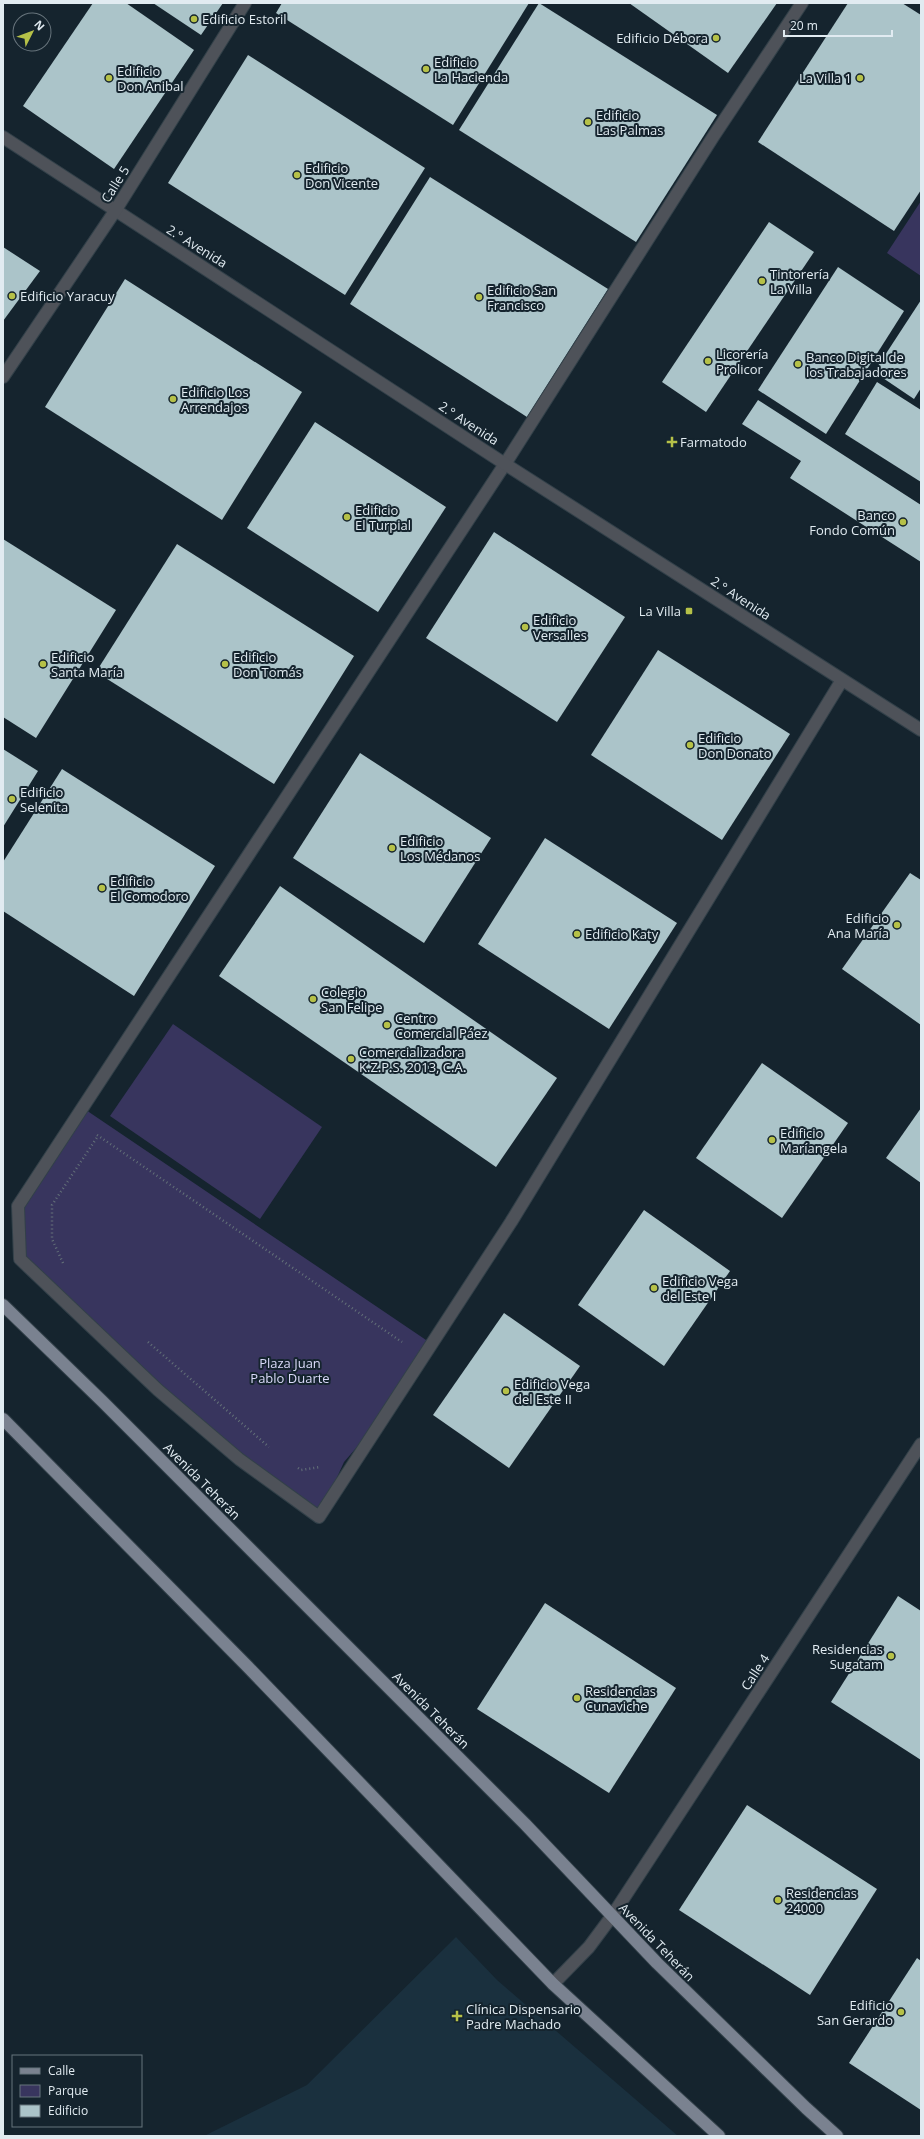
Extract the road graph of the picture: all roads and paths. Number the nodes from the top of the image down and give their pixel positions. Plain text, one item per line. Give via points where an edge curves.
1 (245, 3) edge
2 (802, 3) edge
3 (3, 137) edge
4 (115, 211) junction
5 (3, 377) edge
6 (505, 464) junction
7 (842, 680) junction
8 (921, 730) edge
9 (74, 1120) junction
10 (98, 1136) junction
11 (64, 1266) dead end
12 (3, 1305) edge
13 (146, 1340) dead end
14 (423, 1356) junction
15 (3, 1419) edge
16 (921, 1444) edge
17 (272, 1450) dead end
18 (296, 1466) dead end
19 (322, 1466) dead end
20 (612, 1916) junction
21 (553, 1984) junction
22 (719, 2136) edge
23 (837, 2136) edge

1 - 4 street, Calle 5
2 - 6 street
3 - 4 street, 2.° Avenida
4 - 5 street, Calle 5
4 - 6 street, 2.° Avenida
6 - 7 street, 2.° Avenida
6 - 9 street
7 - 8 street, 2.° Avenida
7 - 14 street via 511,1222
9 - 10 path
9 - 14 street via 18,1206 20,1259 158,1390 239,1459 320,1517
10 - 11 path via 52,1205 52,1239
10 - 14 path
12 - 20 main road, Avenida Teherán via 525,1824
13 - 17 path
15 - 21 main road via 248,1666
16 - 20 street, Calle 4
18 - 19 path via 301,1470
20 - 21 street, Calle 4 via 589,1947
20 - 23 main road, Avenida Teherán via 668,1974
21 - 22 main road

